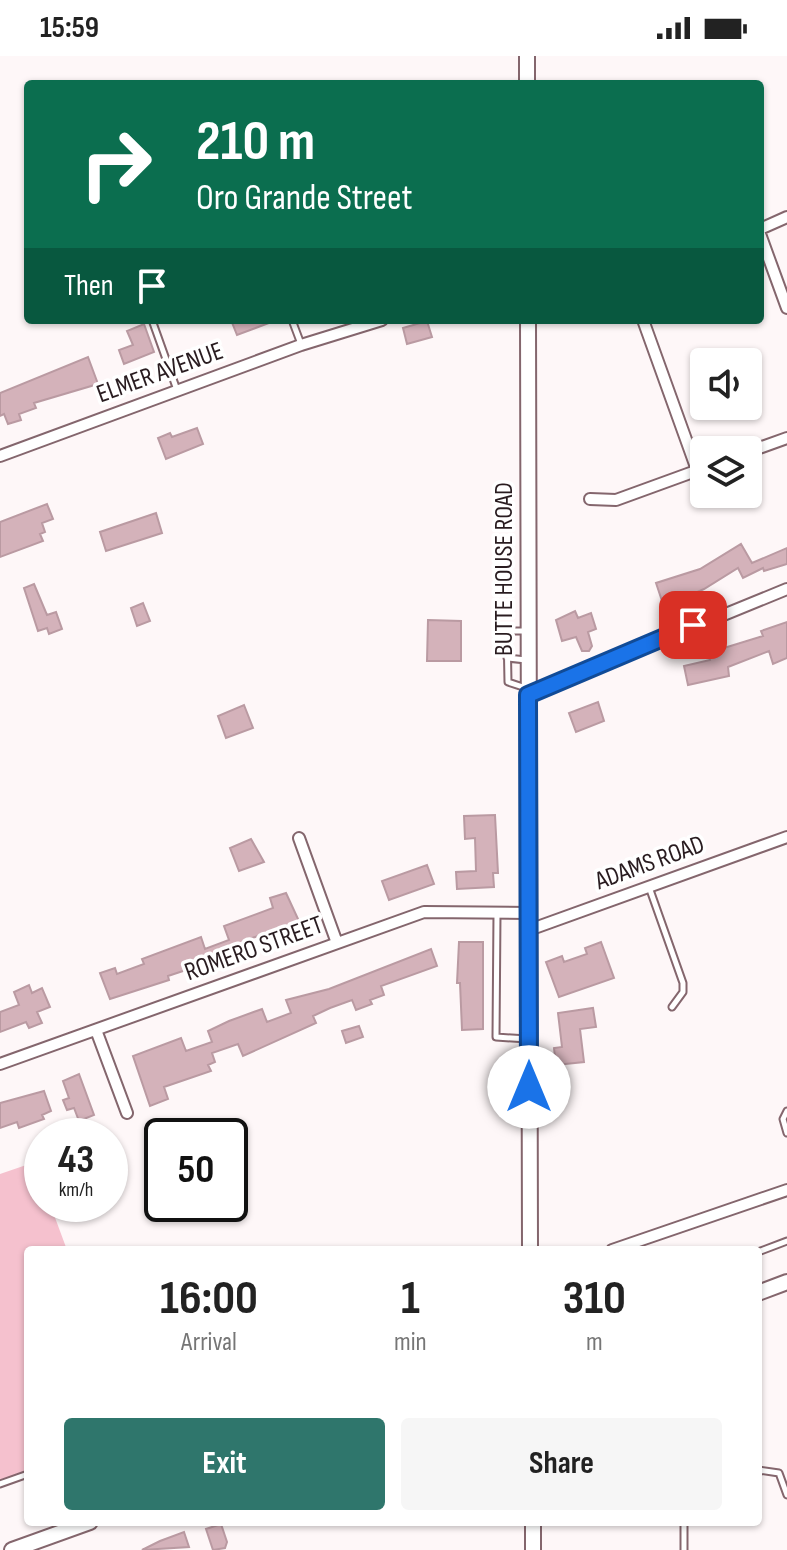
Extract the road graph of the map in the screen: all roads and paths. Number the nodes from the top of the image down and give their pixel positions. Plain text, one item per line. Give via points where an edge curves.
1 (527, 56) edge
2 (527, 80) edge
3 (787, 217) edge
4 (764, 229) edge
5 (764, 242) edge
6 (787, 308) edge
7 (153, 324) edge
8 (293, 324) edge
9 (369, 324) edge
10 (528, 324) edge
11 (645, 324) edge
12 (301, 345) junction
13 (178, 391) junction
14 (787, 438) edge
15 (690, 443) edge
16 (762, 447) edge
17 (0, 456) edge
18 (690, 473) edge
19 (590, 499) dead end
20 (787, 589) edge
21 (528, 631) junction
22 (507, 658) junction
23 (528, 660) junction
24 (528, 692) junction
25 (787, 837) edge
26 (299, 838) dead end
27 (649, 887) junction
28 (497, 913) junction
29 (529, 913) junction
30 (529, 930) junction
31 (337, 943) junction
32 (672, 1007) dead end
33 (96, 1030) junction
34 (529, 1039) junction
35 (0, 1064) edge
36 (787, 1111) edge
37 (127, 1113) dead end
38 (787, 1133) edge
39 (787, 1190) edge
40 (787, 1241) edge
41 (530, 1246) edge
42 (624, 1246) edge
43 (762, 1250) edge
44 (787, 1282) edge
45 (762, 1291) edge
46 (762, 1471) edge
47 (24, 1475) edge
48 (0, 1484) edge
49 (787, 1495) edge
50 (79, 1526) edge
51 (533, 1526) edge
52 (684, 1526) edge
53 (12, 1550) edge
54 (533, 1550) edge
55 (684, 1550) edge

1 - 2 main road
3 - 4 street
5 - 6 street
7 - 13 lane
8 - 12 lane
9 - 12 street, ELMER AVENUE
10 - 21 main road, BUTTE HOUSE ROAD
11 - 15 street
12 - 13 street, ELMER AVENUE
13 - 17 street, ELMER AVENUE
14 - 16 street
18 - 19 street via 616,500
20 - 24 street
21 - 22 lane via 507,631
21 - 23 main road, BUTTE HOUSE ROAD
22 - 23 lane
22 - 24 lane via 508,682
23 - 24 main road, BUTTE HOUSE ROAD
24 - 29 main road, BUTTE HOUSE ROAD
25 - 27 street, ADAMS ROAD
26 - 31 street
27 - 30 street, ADAMS ROAD
27 - 32 lane via 683,983
28 - 29 street, ROMERO STREET
28 - 31 street, ROMERO STREET via 424,912
28 - 34 lane via 496,1037
29 - 30 main road, BUTTE HOUSE ROAD
30 - 34 main road, BUTTE HOUSE ROAD
31 - 33 street, ROMERO STREET
33 - 35 street, ROMERO STREET
33 - 37 street
34 - 41 main road, BUTTE HOUSE ROAD
36 - 38 lane
39 - 42 street
40 - 43 lane
44 - 45 main road
46 - 49 lane via 779,1473
47 - 48 lane
50 - 53 main road
51 - 54 main road
52 - 55 lane

